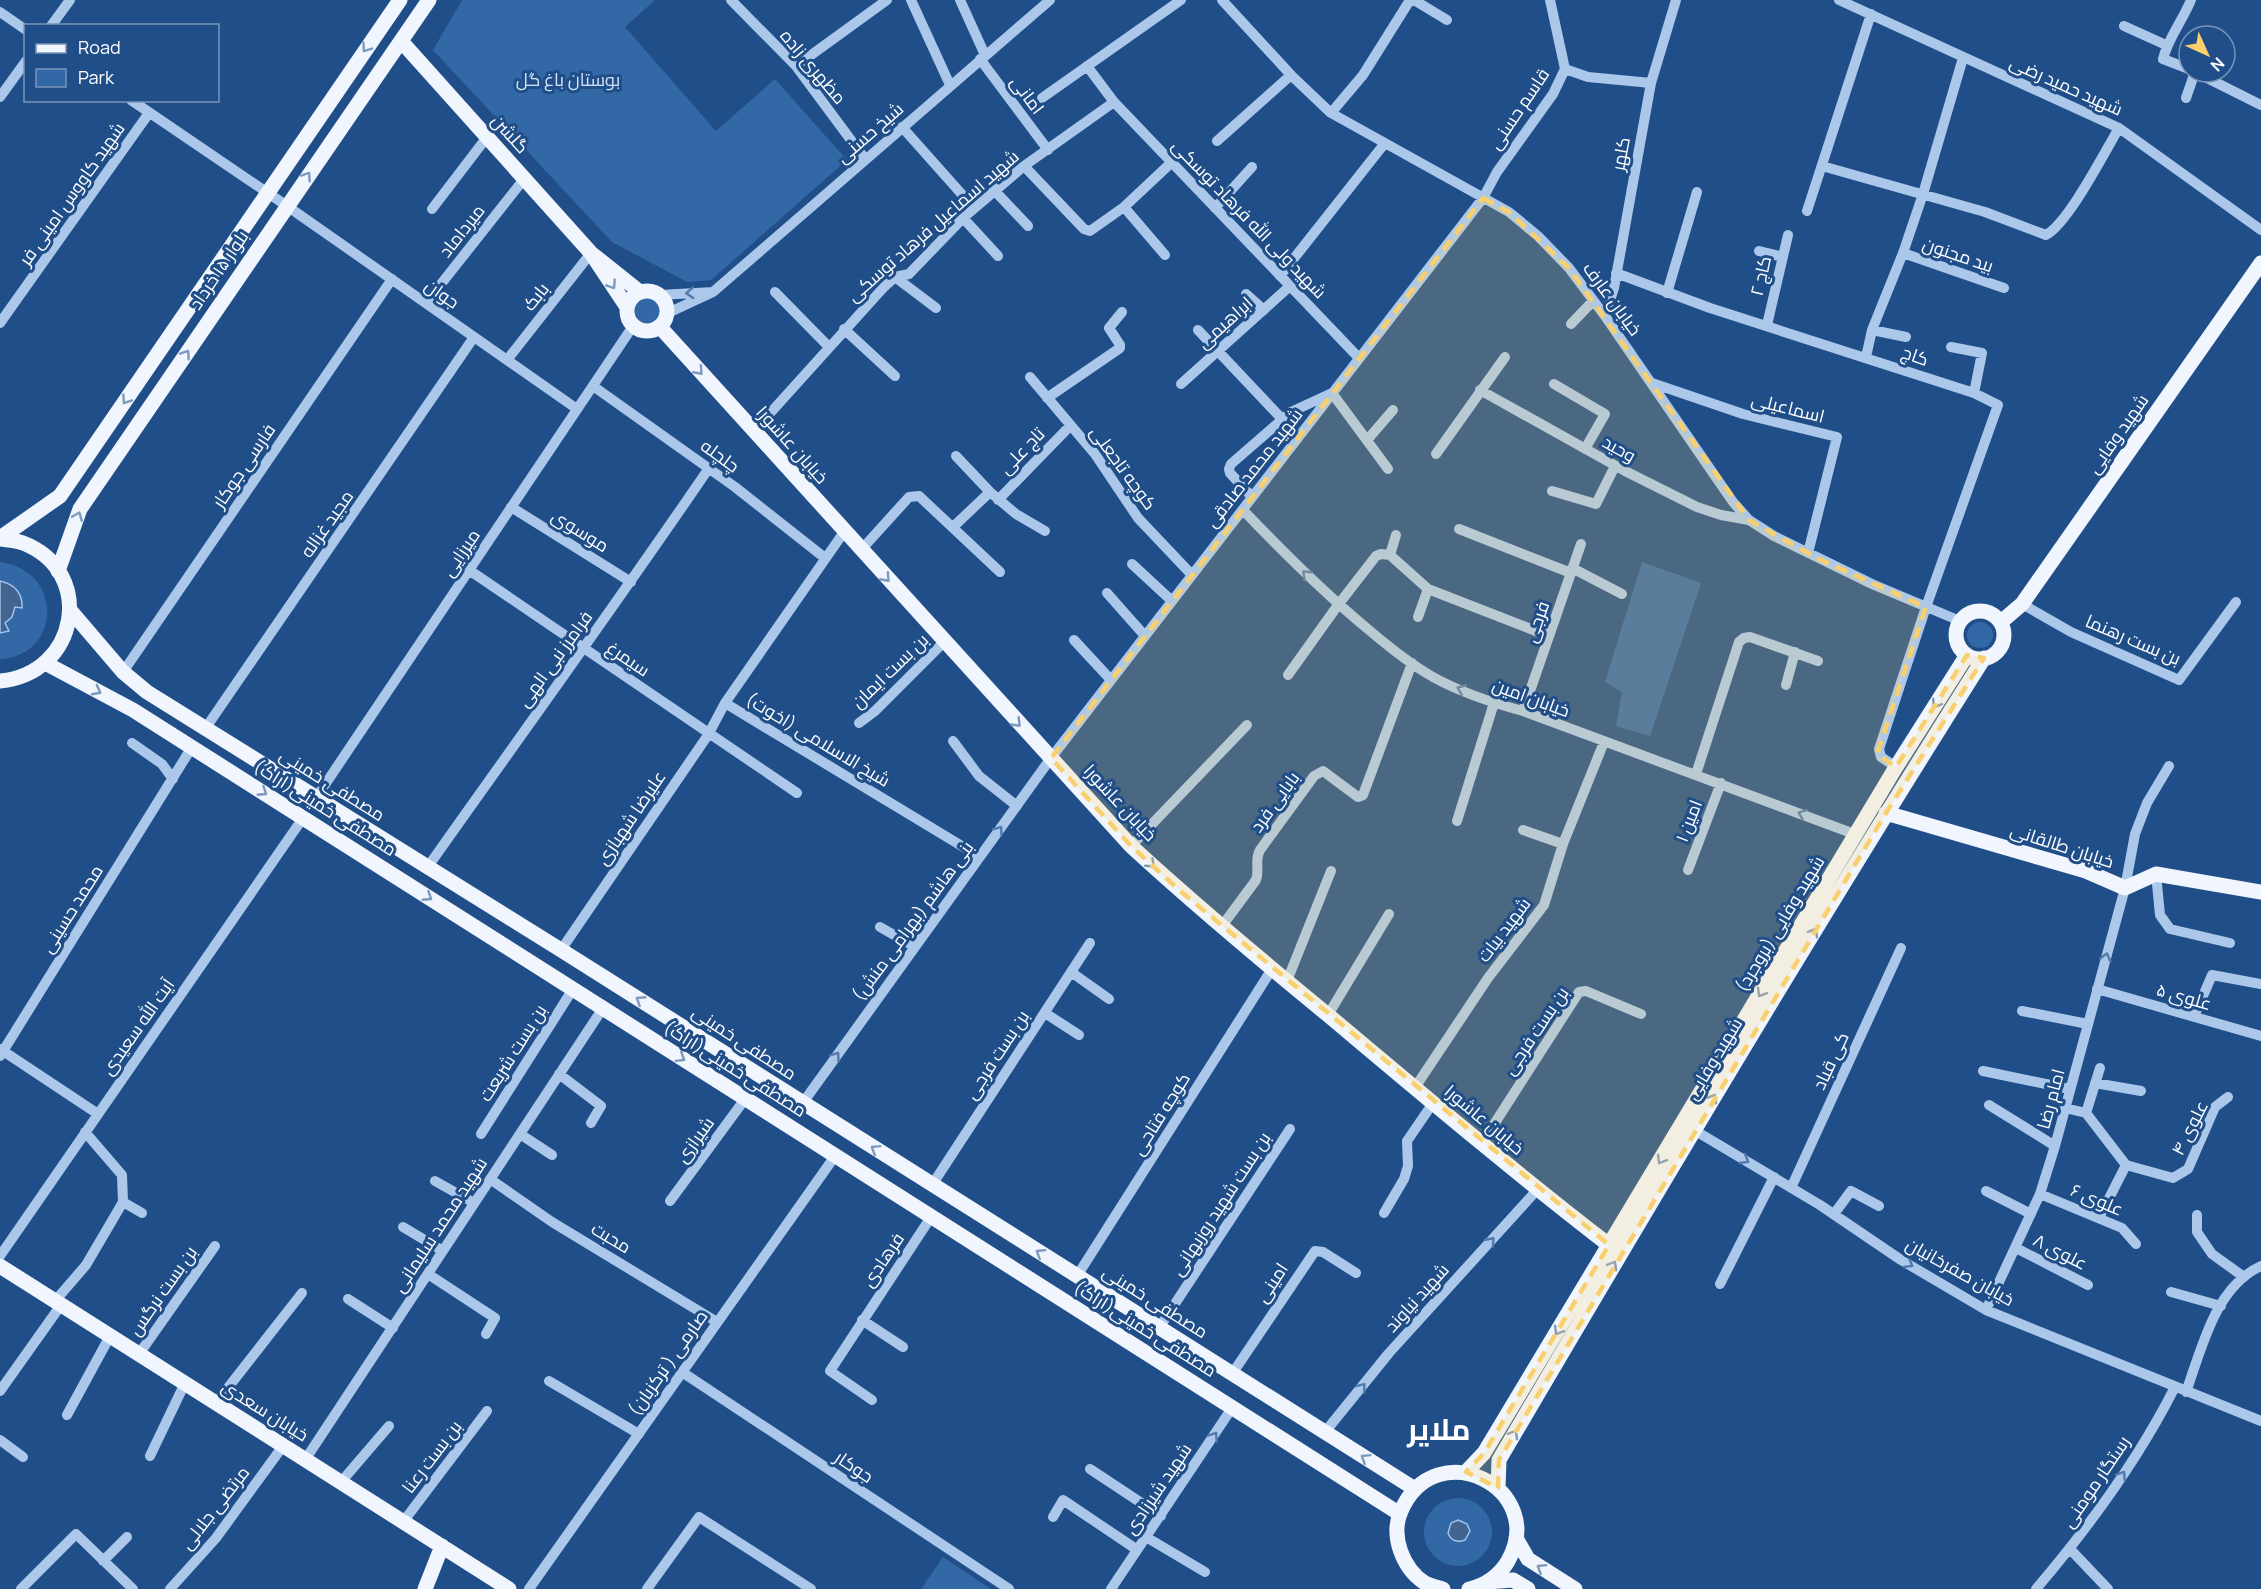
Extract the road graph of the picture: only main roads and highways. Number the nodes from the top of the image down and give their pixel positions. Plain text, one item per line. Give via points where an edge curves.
1 (400, 0) edge
2 (429, 0) edge
3 (401, 41) junction
4 (591, 254) junction
5 (2261, 263) edge
6 (640, 292) junction
7 (627, 307) junction
8 (660, 327) junction
9 (0, 539) edge
10 (58, 571) junction
11 (70, 610) junction
12 (2001, 622) junction
13 (1967, 655) junction
14 (1984, 658) junction
15 (45, 663) junction
16 (0, 681) edge
17 (1886, 813) junction
18 (2261, 892) edge
19 (1609, 1245) junction
20 (0, 1266) edge
21 (1466, 1472) junction
22 (1498, 1488) junction
23 (1415, 1489) junction
24 (1400, 1514) junction
25 (1516, 1538) junction
26 (442, 1546) junction
27 (1487, 1582) junction
28 (492, 1585) edge
29 (1426, 1587) edge
30 (425, 1589) edge
31 (509, 1589) edge
32 (1443, 1589) edge
33 (1468, 1589) edge
34 (1528, 1589) edge
35 (1575, 1589) edge

1 -> 9 main road, بلوار ۱۵ خرداد via 60,496
2 - 3 main road, بلوار ۱۵ خرداد
3 - 4 main road, گلشن
10 -> 3 main road, بلوار ۱۵ خرداد via 80,509
4 - 6 main road
4 -> 7 main road
5 - 12 main road, شهید وفایی via 2022,603
6 - 7 main road
6 - 8 main road via 660,295 667,306 668,313
7 - 8 main road via 633,326 643,332
8 -> 19 main road, خیابان عاشورا via 1131,846 1414,1089
9 - 10 main road via 22,543 43,554
10 - 11 main road via 67,590
11 - 15 main road via 63,639
23 -> 11 main road, مصطفی خمینی via 147,692 123,672
12 - 13 main road via 1993,614 1977,610 1960,621 1956,639
12 - 14 main road via 2003,642 1994,655
13 - 14 main road
13 -> 19 main road, شهید وفایی (بروجرد)
14 - 17 main road, شهید وفایی
15 - 16 main road via 30,674
15 -> 24 main road, مصطفی خمینی(اراک) via 134,710
17 - 18 main road, خیابان طالقانی via 2086,871 2125,888 2156,874
22 -> 17 main road, شهید وفایی via 1498,1460
19 -> 21 main road via 1484,1453
20 - 26 main road, خیابان سعدی
21 - 22 main road
21 - 23 main road via 1436,1475
22 - 25 main road via 1512,1507
23 - 24 main road
24 - 29 main road via 1400,1548 1407,1564
25 - 27 main road via 1504,1568
35 -> 25 main road via 1528,1560
26 - 28 main road, خیابان سعدی
26 - 30 main road
27 - 33 main road
27 - 34 main road via 1513,1580
28 - 31 main road, خیابان سعدی
29 - 32 main road

